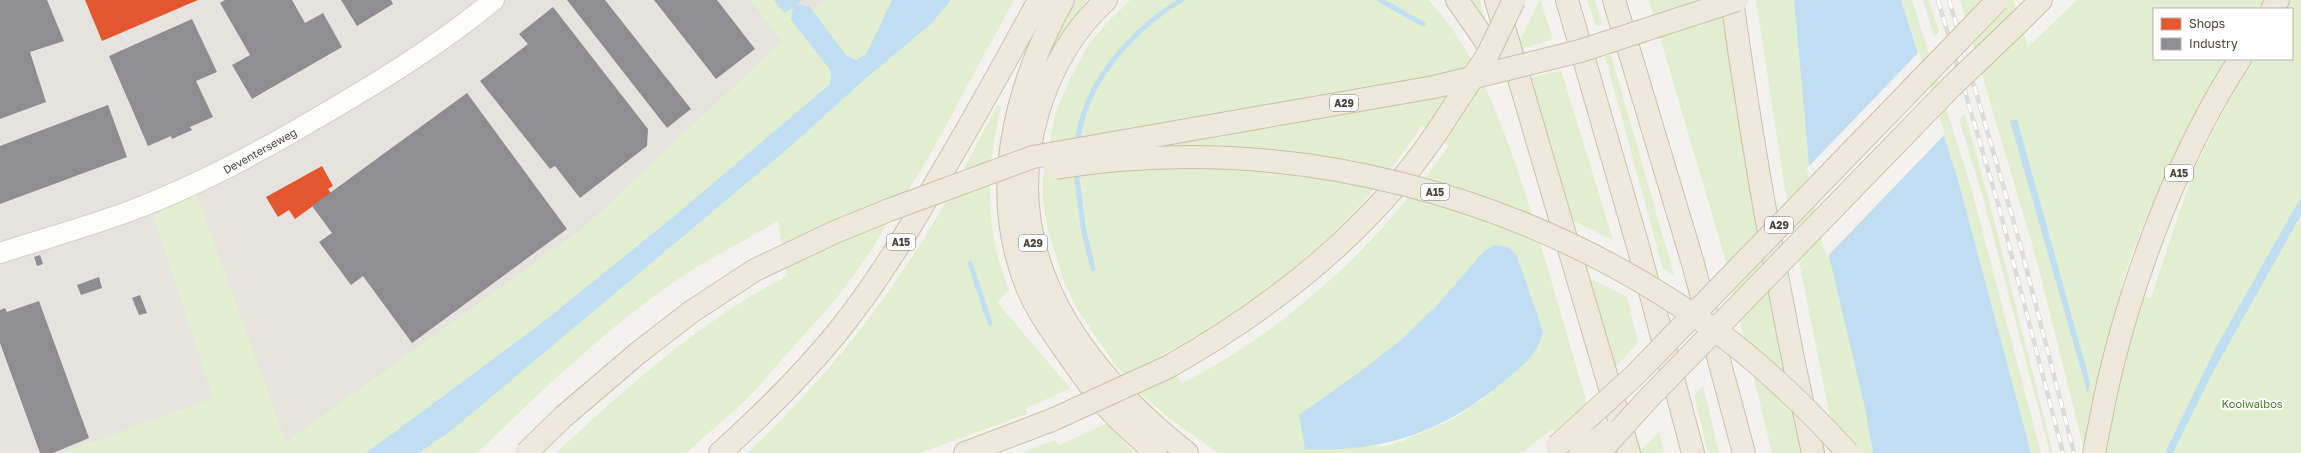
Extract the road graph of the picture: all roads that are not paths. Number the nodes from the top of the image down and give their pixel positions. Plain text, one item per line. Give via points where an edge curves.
1 (494, 0) edge
2 (1039, 0) edge
3 (1063, 0) edge
4 (1106, 0) edge
5 (1457, 0) edge
6 (1496, 0) edge
7 (1514, 0) edge
8 (1567, 0) edge
9 (1614, 0) edge
10 (1732, 0) edge
11 (1737, 0) edge
12 (1998, 0) edge
13 (2041, 0) edge
14 (2239, 60) edge
15 (947, 190) junction
16 (1564, 233) junction
17 (0, 253) edge
18 (1646, 401) junction
19 (1553, 450) edge
20 (526, 453) edge
21 (720, 453) edge
22 (965, 453) edge
23 (1156, 453) edge
24 (1187, 453) edge
25 (1580, 453) edge
26 (1599, 453) edge
27 (1629, 453) edge
28 (1693, 453) edge
29 (1744, 453) edge
30 (1813, 453) edge
31 (1848, 453) edge
32 (2094, 453) edge

1 - 17 street, Deventerseweg via 469,21 396,72 256,154 129,212
2 - 21 highway, A15 via 904,238 869,289 806,369
3 - 23 highway via 1031,68 1011,138 1008,199 1014,246 1027,287 1045,322 1098,396
4 - 24 highway, A29 via 1093,11 1063,50 1044,90 1031,136 1028,193 1030,227 1037,261 1044,279 1074,332 1125,397
5 - 16 highway via 1485,40 1507,86 1525,131 1542,189
6 - 16 highway
7 - 22 highway, bridge via 1488,54 1435,135 1384,198 1315,266 1241,323 1168,367 1052,420
8 - 28 highway via 1637,242
9 - 29 highway via 1692,260
10 - 30 highway via 1754,148 1788,335
11 - 15 highway, A29, bridge via 1580,51 1434,88 1033,157
12 - 19 highway, A29, bridge via 1635,375
13 - 18 highway, A29, bridge via 1950,87
14 - 32 highway, A15 via 2226,80 2173,186 2133,293 2112,368
15 - 20 highway, A29, bridge via 835,232 755,270 691,312 638,353 563,417
15 - 31 highway, A15, bridge via 1070,165 1194,157 1313,166 1428,190 1546,233 1637,279 1730,343 1794,398
16 - 27 highway
18 - 25 highway, bridge
18 - 26 highway, A29, bridge

